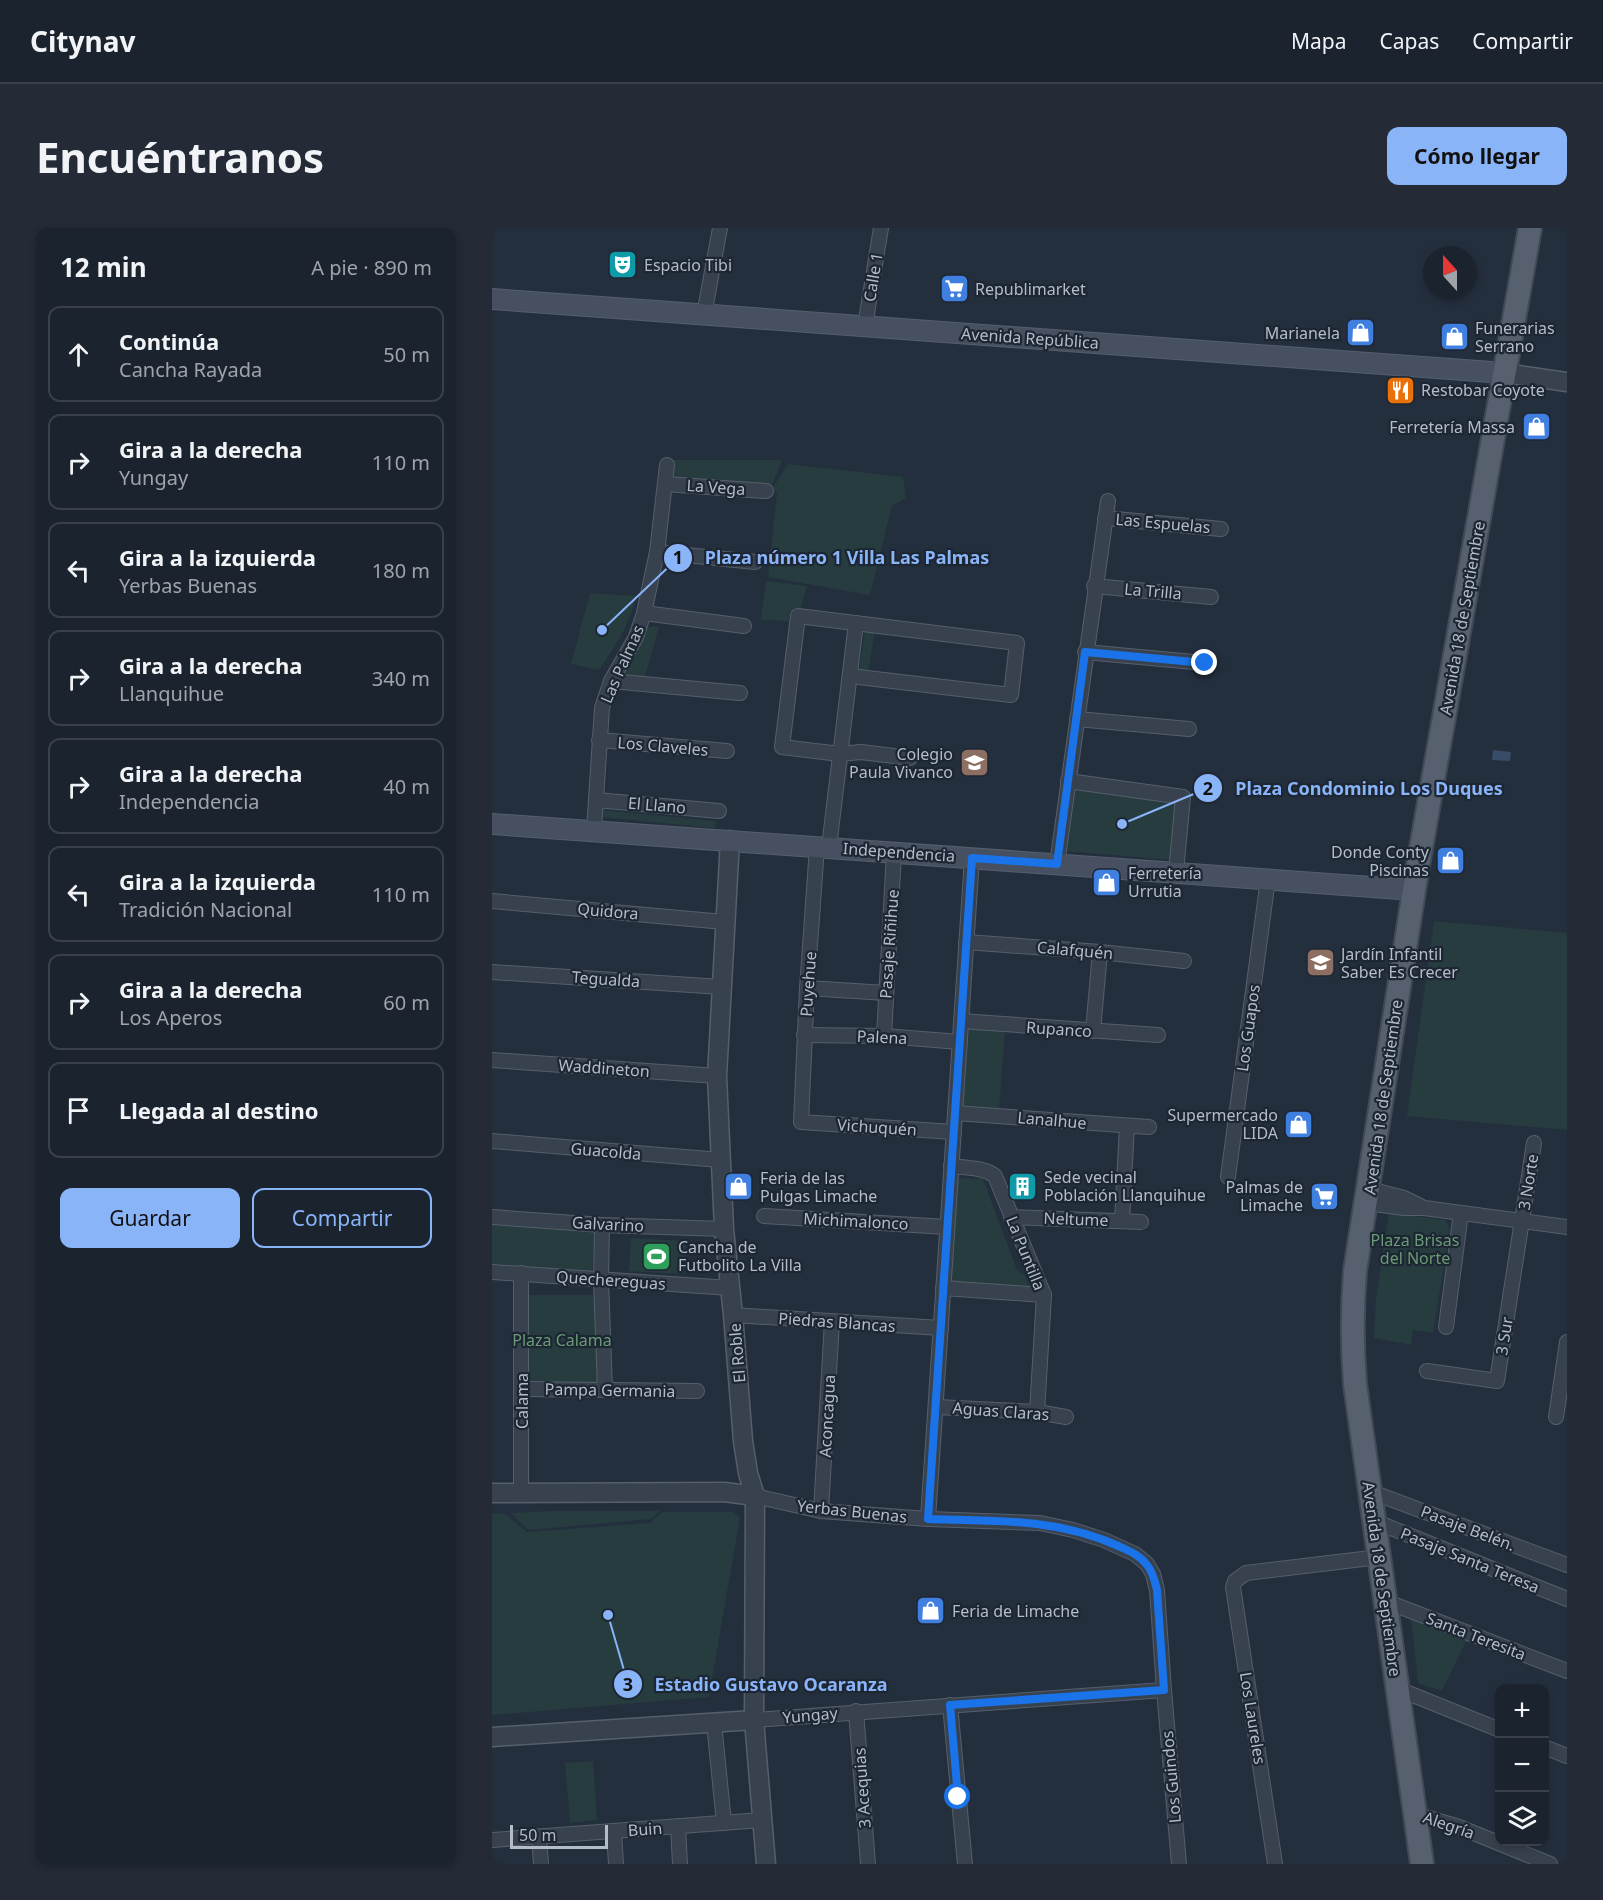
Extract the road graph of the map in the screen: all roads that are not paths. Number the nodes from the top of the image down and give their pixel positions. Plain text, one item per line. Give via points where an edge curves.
1 (720, 228) edge
2 (881, 228) edge
3 (1530, 228) edge
4 (492, 299) edge
5 (704, 315) junction
6 (865, 326) junction
7 (1505, 373) junction
8 (1567, 382) edge
9 (667, 465) dead end
10 (665, 484) junction
11 (766, 491) dead end
12 (1108, 501) dead end
13 (1105, 518) junction
14 (1221, 529) dead end
15 (657, 552) junction
16 (754, 562) dead end
17 (1094, 586) junction
18 (1211, 597) dead end
19 (644, 613) junction
20 (856, 623) junction
21 (744, 626) dead end
22 (1085, 652) junction
23 (1205, 663) dead end
24 (850, 676) junction
25 (611, 681) junction
26 (740, 693) dead end
27 (1077, 719) junction
28 (1188, 729) dead end
29 (599, 740) junction
30 (726, 751) dead end
31 (840, 754) junction
32 (910, 758) dead end
33 (1068, 782) junction
34 (596, 800) junction
35 (719, 811) dead end
36 (492, 824) edge
37 (594, 830) junction
38 (730, 840) junction
39 (823, 847) junction
40 (894, 852) junction
41 (972, 858) junction
42 (1057, 864) junction
43 (1176, 872) junction
44 (1268, 879) junction
45 (1414, 890) junction
46 (492, 901) edge
47 (724, 921) junction
48 (966, 942) junction
49 (1100, 952) junction
50 (1184, 961) dead end
51 (492, 972) edge
52 (721, 987) junction
53 (807, 988) junction
54 (886, 993) junction
55 (961, 1021) junction
56 (1093, 1031) junction
57 (804, 1035) junction
58 (1158, 1035) dead end
59 (884, 1036) junction
60 (960, 1042) junction
61 (492, 1060) edge
62 (717, 1076) junction
63 (955, 1113) junction
64 (801, 1122) joint
65 (1127, 1126) junction
66 (1149, 1127) dead end
67 (954, 1132) junction
68 (492, 1141) edge
69 (1534, 1143) dead end
70 (720, 1160) junction
71 (951, 1166) junction
72 (1228, 1177) dead end
73 (1368, 1196) junction
74 (1461, 1213) junction
75 (764, 1216) dead end
76 (492, 1217) edge
77 (1011, 1217) junction
78 (1122, 1221) junction
79 (1522, 1221) junction
80 (1141, 1222) dead end
81 (602, 1225) junction
82 (947, 1227) junction
83 (1567, 1227) edge
84 (724, 1228) junction
85 (492, 1272) edge
86 (521, 1273) junction
87 (601, 1280) junction
88 (730, 1288) junction
89 (944, 1288) junction
90 (1044, 1295) junction
91 (733, 1315) junction
92 (832, 1321) junction
93 (1446, 1326) dead end
94 (941, 1328) junction
95 (1567, 1342) edge
96 (1427, 1371) dead end
97 (522, 1389) junction
98 (605, 1390) junction
99 (698, 1391) dead end
100 (936, 1407) junction
101 (1037, 1412) junction
102 (1066, 1417) dead end
103 (1556, 1417) dead end
104 (1370, 1491) junction
105 (492, 1493) edge
106 (521, 1494) junction
107 (755, 1496) junction
108 (821, 1511) junction
109 (928, 1519) junction
110 (1374, 1521) junction
111 (1379, 1557) junction
112 (1567, 1565) edge
113 (1567, 1599) edge
114 (1385, 1601) junction
115 (1567, 1671) edge
116 (1398, 1689) junction
117 (1164, 1690) junction
118 (950, 1705) junction
119 (856, 1712) junction
120 (754, 1720) junction
121 (714, 1723) junction
122 (1495, 1728) edge
123 (492, 1737) edge
124 (1549, 1749) edge
125 (1567, 1756) edge
126 (1415, 1814) junction
127 (762, 1820) junction
128 (724, 1823) junction
129 (678, 1827) junction
130 (614, 1831) junction
131 (539, 1837) junction
132 (492, 1840) edge
133 (541, 1864) edge
134 (616, 1864) edge
135 (680, 1864) edge
136 (766, 1864) edge
137 (867, 1864) edge
138 (965, 1864) edge
139 (1179, 1864) edge
140 (1275, 1864) edge
141 (1422, 1864) edge
142 (1550, 1864) edge

1 - 5 street
2 - 6 street, Calle 1
3 - 7 main road, Avenida 18 de Septiembre
4 - 5 main road, Avenida República
5 - 6 main road, Avenida República
6 - 7 main road, Avenida República
7 - 8 street, Avenida República
7 - 45 main road, Avenida 18 de Septiembre
9 - 10 street, Las Palmas
10 - 11 street, La Vega
10 - 15 street, Las Palmas
12 - 13 street
13 - 14 street, Las Espuelas
13 - 17 street
15 - 16 street
15 - 19 street, Las Palmas
17 - 18 street, La Trilla
17 - 22 street
19 - 21 street
19 - 25 street, Las Palmas via 636,637
20 - 24 street, Puyehue
20 - 24 street via 1017,643 1011,695
20 - 31 street via 798,616 782,747
22 - 23 street
22 - 27 street
24 - 31 street, Puyehue
25 - 26 street
25 - 29 street, Las Palmas via 602,708
27 - 28 street
27 - 33 street
29 - 30 street, Los Claveles
29 - 34 street, Las Palmas
31 - 32 street via 861,752
31 - 39 street, Puyehue
33 - 42 street
33 - 43 street via 1183,796
34 - 35 street, El Llano
34 - 37 street, Las Palmas
36 - 37 main road, Independencia
37 - 38 main road, Independencia
38 - 39 main road, Independencia
38 - 47 street, El Roble
39 - 40 main road, Independencia
39 - 53 street, Puyehue
40 - 41 main road, Independencia
40 - 54 street, Pasaje Riñihue
41 - 42 main road, Independencia
41 - 48 street
42 - 43 main road, Independencia
43 - 44 main road, Independencia
44 - 45 main road, Independencia
44 - 72 street, Los Guapos
45 - 73 main road, Avenida 18 de Septiembre
46 - 47 street, Quidora
47 - 52 street, El Roble
48 - 49 street, Calafquén
48 - 55 street
49 - 50 street, Calafquén
49 - 56 street
51 - 52 street, Tegualda
52 - 62 street, El Roble
53 - 54 street
53 - 57 street, Puyehue
54 - 59 street, Pasaje Riñihue
55 - 56 street, Rupanco
55 - 60 street
56 - 58 street, Rupanco
57 - 59 street, Palena
57 - 64 street, Puyehue
59 - 60 street, Palena
60 - 63 street
61 - 62 street, Waddineton
62 - 70 street, El Roble
63 - 65 street, Lanalhue
63 - 67 street
64 - 67 street, Vichuquén
65 - 66 street, Lanalhue
65 - 78 street
67 - 71 street
68 - 70 street, Guacolda
69 - 79 street, 3 Norte
70 - 84 street, El Roble
71 - 77 street, La Puntilla via 994,1176
71 - 82 street
73 - 74 street via 1404,1208
73 - 104 main road, Avenida 18 de Septiembre via 1355,1271 1352,1333
74 - 79 street
74 - 93 street
75 - 82 street, Michimalonco
76 - 81 street, Galvarino
77 - 78 street, Neltume
77 - 90 street, La Puntilla
78 - 80 street, Neltume
79 - 83 street
79 - 96 street, 3 Sur via 1497,1381
81 - 84 street, Galvarino
81 - 87 street
82 - 89 street
84 - 88 street, El Roble
85 - 86 street, Quechereguas
86 - 87 street, Quechereguas
86 - 97 street, Calama
87 - 88 street, Quechereguas
87 - 98 street
88 - 91 street, El Roble
89 - 90 street
89 - 94 street
90 - 101 street, La Puntilla
91 - 92 street, Piedras Blancas
91 - 107 street, El Roble via 743,1441
92 - 94 street, Piedras Blancas
92 - 108 street, Aconcagua
94 - 100 street
95 - 103 street
97 - 98 street, Pampa Germania
97 - 106 street, Calama
98 - 99 street, Pampa Germania
100 - 101 street, Aguas Claras
100 - 109 street
101 - 102 street, Aguas Claras
104 - 110 main road, Avenida 18 de Septiembre
104 - 112 street, Pasaje Belén.
105 - 106 street, Yerbas Buenas
106 - 107 street, Yerbas Buenas via 724,1492
107 - 108 street, Yerbas Buenas
107 - 120 street, El Roble
108 - 109 street, Yerbas Buenas
109 - 117 street, Yerbas Buenas via 1040,1523 1094,1536 1135,1554 1147,1564 1157,1590
110 - 111 main road, Avenida 18 de Septiembre
110 - 113 street, Pasaje Santa Teresa
111 - 114 main road, Avenida 18 de Septiembre
111 - 140 street, Los Laureles via 1256,1572 1240,1575 1234,1581
114 - 115 street, Santa Teresita
114 - 116 main road, Avenida 18 de Septiembre
116 - 122 street
116 - 126 main road, Avenida 18 de Septiembre
117 - 118 street, Yungay
117 - 139 street, Los Guindos
118 - 119 street, Yungay
118 - 138 street
119 - 120 street, Yungay
119 - 137 street, 3 Acequias
120 - 121 street, Yungay
120 - 127 street, El Roble
121 - 123 street, Yungay
121 - 128 street
124 - 125 street
126 - 141 main road, Avenida 18 de Septiembre
126 - 142 street, Alegría via 1459,1827
127 - 128 street, Buin
127 - 136 street, El Roble
128 - 129 street, Buin
129 - 130 street, Buin
129 - 135 street
130 - 131 street, Buin
130 - 134 street
131 - 132 street, Buin
131 - 133 street

